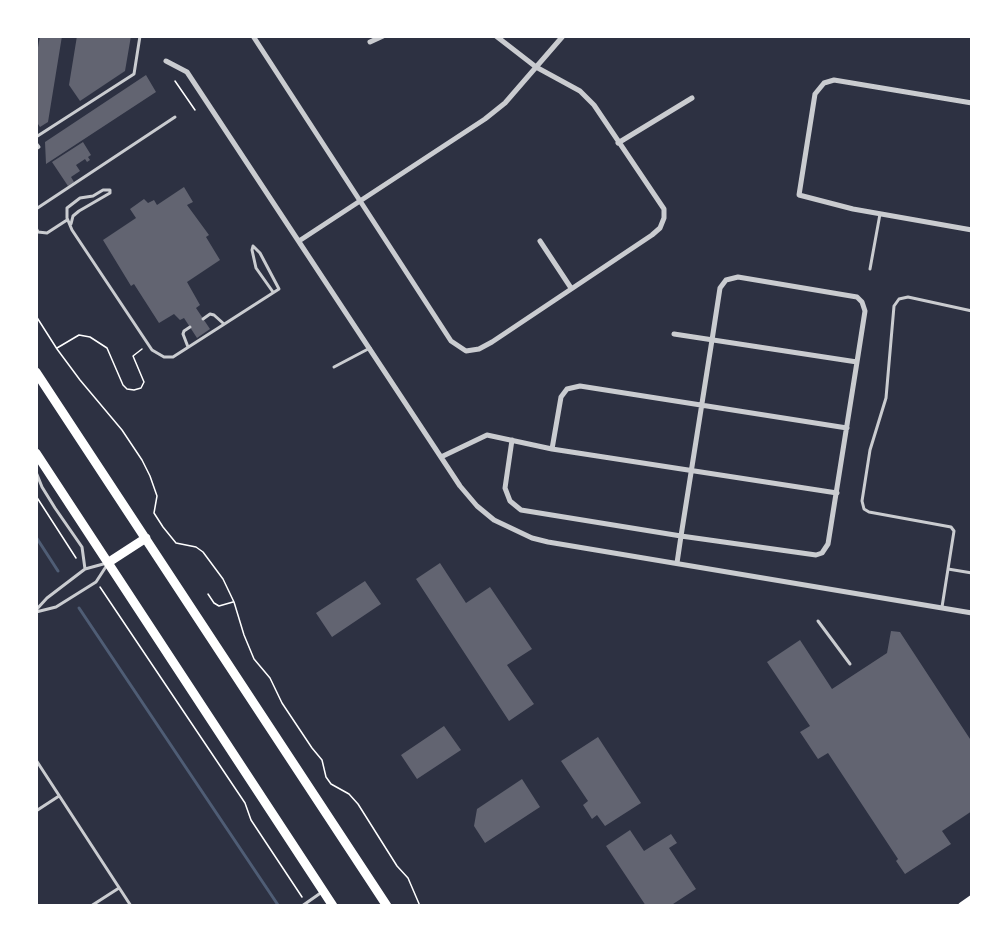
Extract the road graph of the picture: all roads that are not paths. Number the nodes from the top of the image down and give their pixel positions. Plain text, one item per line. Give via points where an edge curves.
1 (140, 36) edge
2 (253, 36) edge
3 (383, 36) edge
4 (496, 36) edge
5 (563, 36) edge
6 (370, 42) dead end
7 (166, 61) dead end
8 (537, 67) junction
9 (972, 94) edge
10 (692, 98) dead end
11 (971, 103) edge
12 (175, 117) dead end
13 (36, 137) edge
14 (36, 143) edge
15 (618, 143) junction
16 (36, 148) edge
17 (360, 200) junction
18 (36, 209) edge
19 (880, 214) junction
20 (68, 220) junction
21 (70, 225) junction
22 (36, 228) edge
23 (972, 230) edge
24 (299, 241) junction
25 (540, 241) dead end
26 (870, 269) dead end
27 (571, 288) junction
28 (273, 293) junction
29 (972, 311) edge
30 (203, 319) dead end
31 (224, 324) junction
32 (190, 327) dead end
33 (674, 334) dead end
34 (712, 340) junction
35 (188, 347) junction
36 (369, 348) junction
37 (857, 362) junction
38 (334, 367) dead end
39 (36, 372) edge
40 (702, 405) junction
41 (847, 428) junction
42 (512, 440) junction
43 (552, 449) junction
44 (36, 453) edge
45 (441, 457) junction
46 (692, 470) junction
47 (36, 472) edge
48 (837, 493) junction
49 (681, 536) junction
50 (146, 538) junction
51 (109, 562) junction
52 (677, 563) junction
53 (86, 569) junction
54 (948, 569) junction
55 (972, 573) edge
56 (942, 608) junction
57 (36, 611) edge
58 (972, 613) edge
59 (818, 621) dead end
60 (850, 664) dead end
61 (36, 760) edge
62 (58, 796) junction
63 (36, 811) edge
64 (119, 888) junction
65 (323, 891) junction
66 (972, 899) edge
67 (91, 906) edge
68 (131, 906) edge
69 (302, 906) edge
70 (332, 906) edge
71 (387, 906) edge
72 (962, 906) edge

1 - 13 lane via 134,74
2 - 17 street
3 - 6 street
4 - 8 street
5 - 8 street
7 - 24 street via 187,72
8 - 15 street via 580,91 594,105
8 - 17 street via 485,119
9 - 11 street
10 - 15 street
11 - 19 street via 834,80 815,94 799,195
12 - 18 lane
14 - 16 lane
15 - 27 street via 664,208 664,218 652,235
17 - 24 street
17 - 27 street via 451,341 466,351 492,342
19 - 23 street
19 - 26 lane
20 - 21 lane
20 - 21 lane via 67,208 80,198 110,190 73,216
20 - 22 lane via 47,233
21 - 35 lane via 152,350 173,357
24 - 36 street
25 - 27 street
28 - 28 lane via 256,268 253,246 279,289
28 - 31 lane
29 - 54 lane via 908,297 899,299 894,306 886,398 870,450 862,501 869,512 951,527 954,531
30 - 31 lane via 210,314
31 - 35 lane
32 - 35 lane via 183,334
33 - 34 street
34 - 37 street
34 - 37 street via 720,288 726,280 738,277 856,297 865,311
34 - 40 street
36 - 38 lane
36 - 45 street
37 - 41 street
39 - 50 main road
40 - 41 street
40 - 43 street via 580,386 567,389 561,397
40 - 46 street
41 - 48 street
42 - 43 street
42 - 45 street via 482,436
42 - 49 street via 505,488 510,501 521,510
43 - 46 street
44 - 51 main road
45 - 52 street via 477,506 513,530 548,542
46 - 48 street
46 - 49 street
47 - 53 lane via 82,547
48 - 49 street via 828,544 816,555
49 - 52 street
50 - 51 main road
50 - 71 main road
51 - 53 lane
51 - 57 lane via 96,582 56,607
51 - 65 main road
52 - 56 street
53 - 57 lane
54 - 55 lane
54 - 56 lane
56 - 58 street
59 - 60 lane
61 - 62 lane
62 - 63 lane
62 - 64 lane
64 - 67 lane
64 - 68 lane
65 - 69 lane
65 - 70 main road
66 - 72 main road

